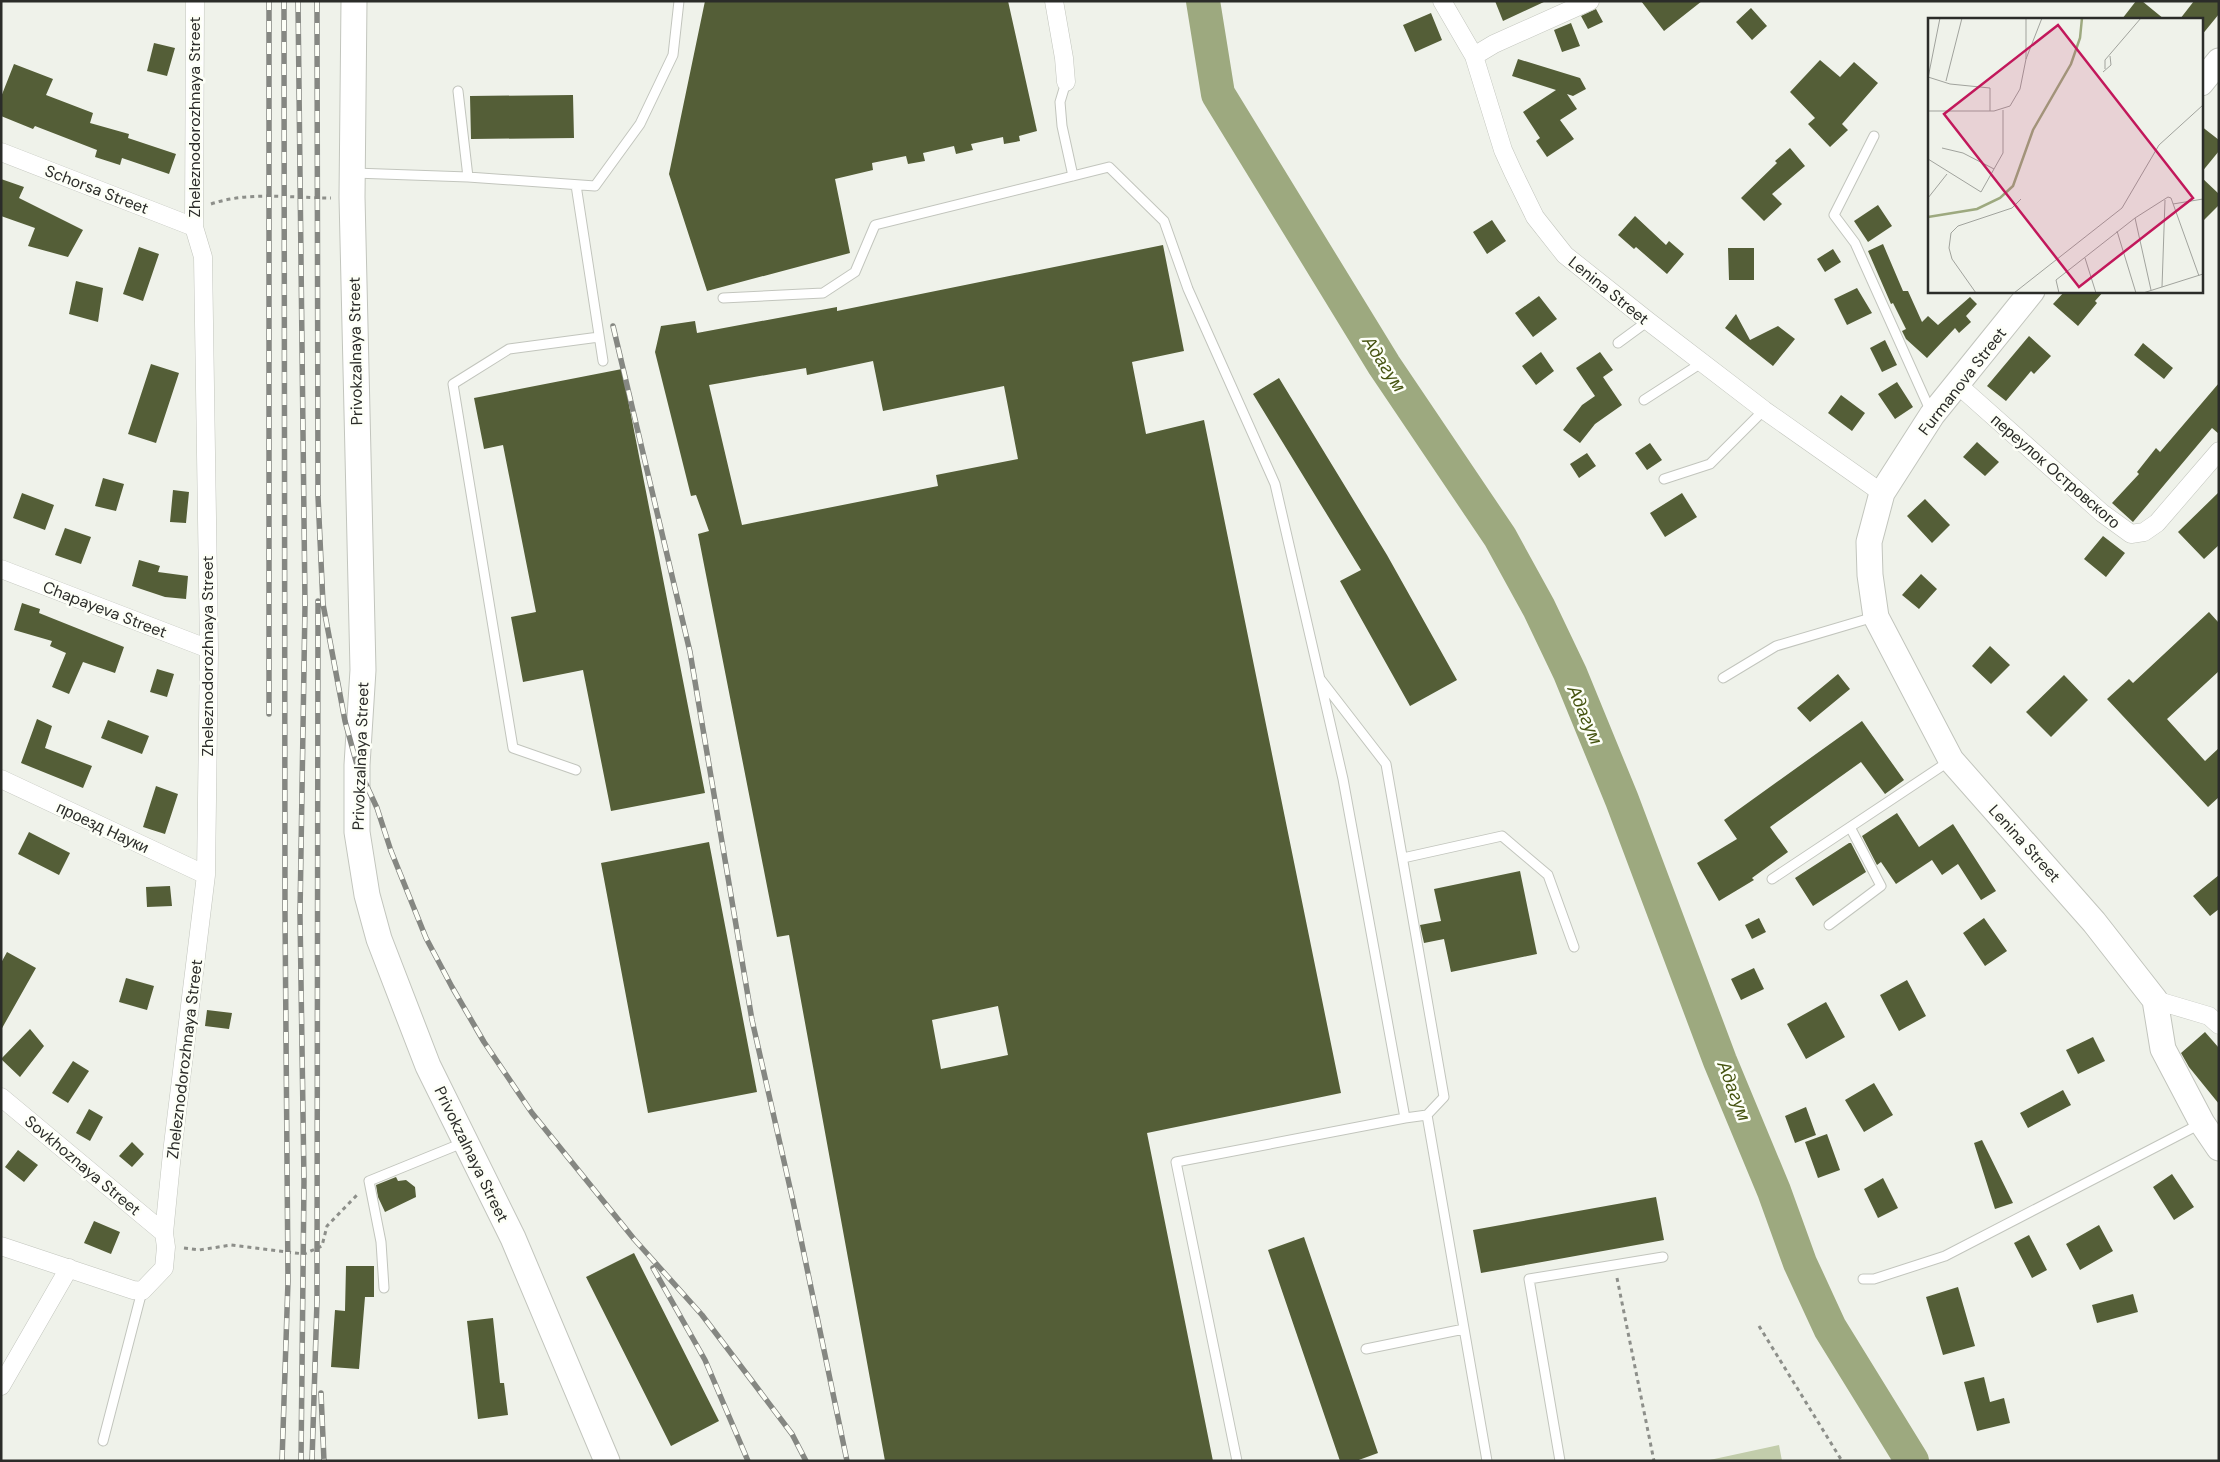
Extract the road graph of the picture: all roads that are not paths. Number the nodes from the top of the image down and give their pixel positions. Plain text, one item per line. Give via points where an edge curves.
1 (194, 1) edge
2 (354, 1) edge
3 (678, 1) edge
4 (1054, 1) edge
5 (1442, 1) edge
6 (1590, 1) edge
7 (1474, 56) junction
8 (2219, 61) edge
9 (1066, 82) joint
10 (2202, 82) edge
11 (458, 91) dead end
12 (1874, 136) dead end
13 (1, 152) edge
14 (351, 173) junction
15 (1072, 176) junction
16 (468, 177) junction
17 (576, 185) junction
18 (194, 218) junction
19 (2031, 292) edge
20 (723, 298) dead end
21 (1648, 322) junction
22 (599, 337) junction
23 (1618, 344) dead end
24 (603, 361) dead end
25 (1703, 362) junction
26 (1957, 384) junction
27 (1644, 400) dead end
28 (1764, 410) junction
29 (1932, 415) junction
30 (2219, 451) edge
31 (1664, 479) dead end
32 (1882, 493) junction
33 (1, 569) edge
34 (1876, 617) junction
35 (209, 649) junction
36 (1320, 678) junction
37 (1723, 678) dead end
38 (1951, 760) junction
39 (576, 770) dead end
40 (1, 779) edge
41 (1850, 828) junction
42 (1403, 858) junction
43 (206, 875) junction
44 (1772, 879) dead end
45 (1829, 925) dead end
46 (1574, 947) dead end
47 (2155, 1000) junction
48 (2219, 1024) edge
49 (1, 1096) edge
50 (1427, 1115) junction
51 (1404, 1118) junction
52 (2202, 1123) junction
53 (465, 1142) junction
54 (2219, 1148) edge
55 (165, 1240) junction
56 (1, 1246) edge
57 (1663, 1257) dead end
58 (70, 1268) junction
59 (1862, 1279) dead end
60 (384, 1288) dead end
61 (137, 1290) junction
62 (1464, 1329) junction
63 (1366, 1349) dead end
64 (1, 1386) edge
65 (103, 1441) dead end
66 (607, 1461) edge
67 (1237, 1461) edge
68 (1487, 1461) edge
69 (1560, 1461) edge

1 - 18 street, Zheleznodorozhnaya Street
2 - 14 main road, Privokzalnaya Street
3 - 17 lane via 673,55 640,124 595,186
4 - 9 street
5 - 7 street, Lenina Street
6 - 7 street
7 - 21 street, Lenina Street via 1503,150 1539,224 1565,255
8 - 10 main road
9 - 15 lane via 1060,102
11 - 16 lane
12 - 29 lane via 1834,216 1855,243
13 - 18 street, Schorsa Street
14 - 16 lane
14 - 53 main road, Privokzalnaya Street via 363,670 357,832 367,895 379,939 428,1066
15 - 20 lane via 875,225 855,272 823,293
15 - 36 lane via 1109,166 1164,221 1188,289 1275,484
16 - 17 lane
17 - 22 lane
18 - 35 street, Zheleznodorozhnaya Street via 203,257
19 - 26 main road, Furmanova Street
21 - 23 lane
21 - 25 street, Lenina Street
22 - 24 lane
22 - 39 lane via 509,349 453,384 513,748
25 - 27 lane
25 - 28 street, Lenina Street
26 - 29 main road, Furmanova Street
26 - 30 street, переулок Островского via 2131,534 2144,532 2157,523
28 - 31 lane via 1710,464
28 - 32 street, Lenina Street
29 - 32 main road, Furmanova Street
32 - 34 main road, Furmanova Street via 1869,542
33 - 35 street, Chapayeva Street
34 - 37 lane via 1776,646
34 - 38 main road, Lenina Street
35 - 43 street, Zheleznodorozhnaya Street
36 - 42 lane via 1386,764
36 - 51 lane via 1344,779
38 - 41 lane
38 - 47 main road, Lenina Street via 2094,922
40 - 43 street, проезд Науки
41 - 44 lane
41 - 45 lane via 1881,886
42 - 46 lane via 1502,836 1548,874
42 - 50 lane via 1444,1097
43 - 55 street, Zheleznodorozhnaya Street
47 - 48 street via 2210,1016
47 - 52 main road via 2163,1049
49 - 55 street, Sovkhoznaya Street
50 - 51 lane
50 - 62 lane
51 - 67 lane via 1176,1162
52 - 54 main road
52 - 59 lane via 1945,1256 1874,1279
53 - 60 lane via 369,1181 381,1242
53 - 66 main road, Privokzalnaya Street via 513,1238
55 - 61 street, Zheleznodorozhnaya Street via 164,1268
56 - 58 street
57 - 69 lane via 1529,1279
58 - 61 street
58 - 64 street
61 - 65 lane
62 - 63 lane
62 - 68 lane

